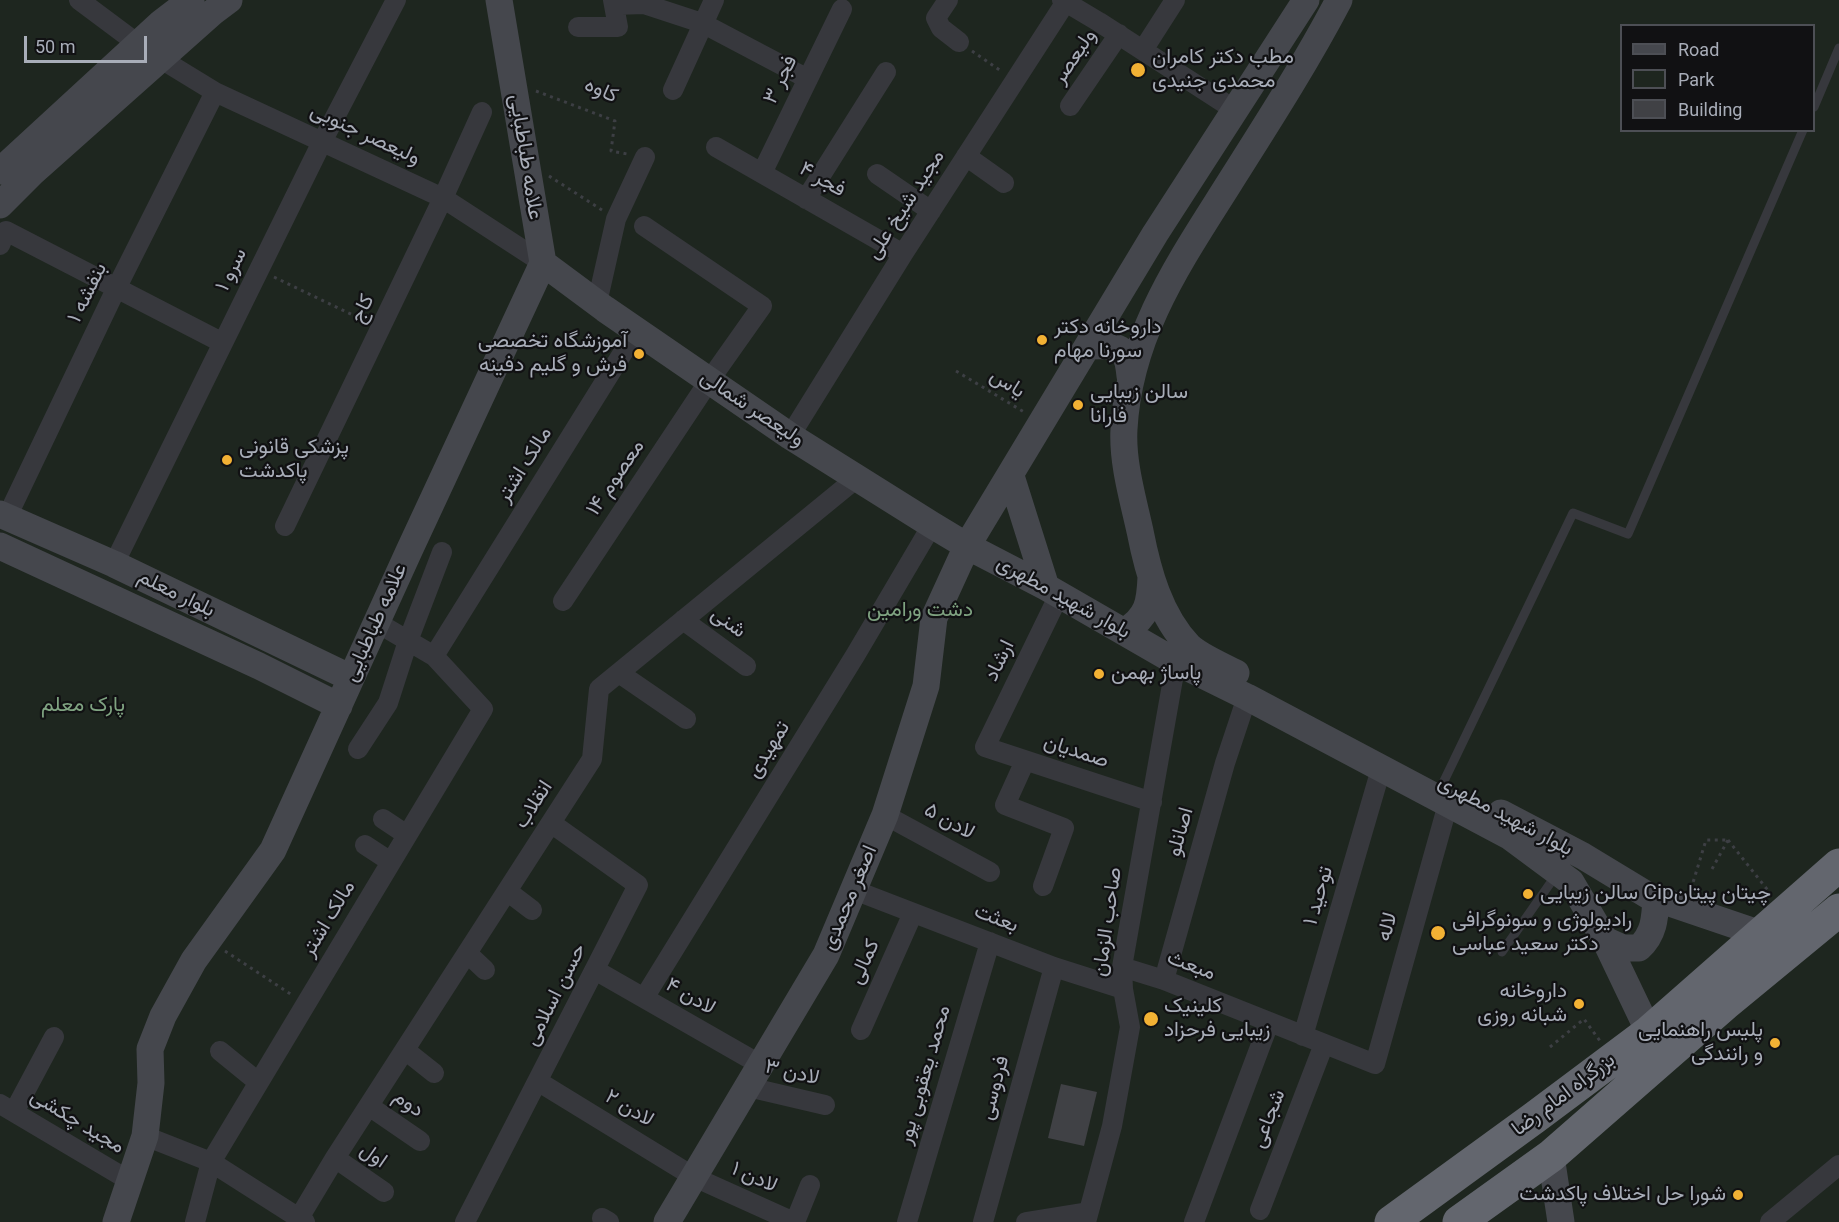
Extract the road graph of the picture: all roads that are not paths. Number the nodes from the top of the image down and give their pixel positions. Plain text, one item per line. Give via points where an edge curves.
1 (79, 0) edge
2 (191, 0) edge
3 (229, 0) edge
4 (396, 0) edge
5 (499, 0) edge
6 (714, 0) edge
7 (948, 0) edge
8 (1175, 0) edge
9 (1306, 0) edge
10 (1339, 0) edge
11 (1065, 1) edge
12 (614, 3) edge
13 (843, 9) dead end
14 (702, 23) junction
15 (578, 27) dead end
16 (1119, 34) junction
17 (959, 42) road end
18 (138, 44) junction
19 (1839, 48) edge
20 (1143, 50) junction
21 (161, 59) junction
22 (886, 72) dead end
23 (808, 79) junction
24 (673, 90) dead end
25 (215, 92) junction
26 (1815, 105) edge
27 (1070, 106) dead end
28 (1235, 110) junction
29 (482, 112) dead end
30 (1802, 132) edge
31 (322, 141) junction
32 (717, 147) dead end
33 (966, 156) junction
34 (645, 157) road end
35 (0, 171) edge
36 (762, 173) junction
37 (877, 174) dead end
38 (1004, 183) dead end
39 (443, 198) junction
40 (806, 199) junction
41 (0, 204) edge
42 (930, 211) junction
43 (644, 226) dead end
44 (3, 238) edge
45 (903, 254) junction
46 (543, 263) junction
47 (116, 289) junction
48 (597, 303) junction
49 (1110, 311) junction
50 (637, 330) junction
51 (1145, 335) junction
52 (223, 343) junction
53 (1090, 346) junction
54 (1130, 375) junction
55 (709, 381) junction
56 (790, 436) junction
57 (1011, 476) junction
58 (858, 477) junction
59 (2, 522) edge
60 (932, 525) junction
61 (285, 526) dead end
62 (0, 546) edge
63 (968, 546) junction
64 (442, 552) dead end
65 (114, 564) junction
66 (1151, 576) junction
67 (1053, 591) junction
68 (99, 592) junction
69 (563, 601) dead end
70 (683, 620) junction
71 (376, 622) junction
72 (1125, 632) junction
73 (408, 641) junction
74 (434, 656) junction
75 (1176, 662) junction
76 (746, 666) dead end
77 (619, 673) junction
78 (351, 678) junction
79 (1247, 697) junction
80 (339, 706) junction
81 (686, 719) dead end
82 (984, 747) joint
83 (357, 749) dead end
84 (1025, 761) junction
85 (1381, 769) junction
86 (1446, 793) junction
87 (1152, 802) junction
88 (885, 815) junction
89 (383, 819) dead end
90 (551, 823) junction
91 (407, 835) junction
92 (365, 845) dead end
93 (391, 862) junction
94 (1839, 865) edge
95 (990, 872) dead end
96 (1558, 872) junction
97 (1043, 886) dead end
98 (854, 890) junction
99 (507, 891) junction
100 (1656, 898) junction
101 (532, 910) dead end
102 (1839, 910) edge
103 (913, 913) junction
104 (1761, 934) junction
105 (1605, 940) junction
106 (990, 942) junction
107 (1502, 952) dead end
108 (467, 953) junction
109 (1054, 967) junction
110 (1122, 967) junction
111 (485, 970) dead end
112 (595, 970) junction
113 (1164, 980) junction
114 (1123, 989) junction
115 (644, 998) junction
116 (1269, 1023) junction
117 (861, 1030) dead end
118 (1649, 1032) junction
119 (1303, 1036) junction
120 (54, 1037) dead end
121 (1324, 1044) junction
122 (405, 1050) junction
123 (220, 1051) dead end
124 (1375, 1064) joint
125 (434, 1072) dead end
126 (754, 1076) junction
127 (539, 1082) junction
128 (258, 1083) junction
129 (825, 1105) dead end
130 (369, 1106) junction
131 (7, 1108) edge
132 (146, 1136) junction
133 (420, 1142) dead end
134 (1551, 1156) junction
135 (335, 1158) junction
136 (211, 1162) junction
137 (1839, 1166) edge
138 (694, 1177) junction
139 (130, 1181) junction
140 (810, 1185) dead end
141 (384, 1192) dead end
142 (1260, 1210) dead end
143 (1087, 1217) edge
144 (302, 1220) edge
145 (116, 1222) edge
146 (195, 1222) edge
147 (465, 1222) edge
148 (667, 1222) edge
149 (795, 1222) edge
150 (907, 1222) edge
151 (983, 1222) edge
152 (1026, 1222) edge
153 (1194, 1222) edge
154 (1391, 1222) edge
155 (1459, 1222) edge
156 (1561, 1222) edge
157 (1770, 1222) edge

1 - 18 street
2 - 18 street
3 - 21 street
4 - 31 street, سرو ۱
5 - 46 street, علامه طباطبایی
6 - 14 street
7 - 17 street via 936,18 941,28
8 - 20 street
9 - 28 street
10 - 51 street, بلوار شهید مطهری via 1311,53 1170,276
11 - 16 street
11 - 33 street, مجید شیخ علی
12 - 14 street via 644,4
12 - 15 street via 618,27
13 - 23 street, فجر ۳
14 - 23 street
14 - 24 street
16 - 20 street
16 - 27 street, ولیعصر
18 - 35 street
19 - 26 lane
20 - 28 street
21 - 25 street, ولیعصر جنوبی
21 - 41 street
22 - 40 street
23 - 36 street, فجر ۳
25 - 31 street, ولیعصر جنوبی
25 - 47 street, بنفشه ۱
28 - 49 street
29 - 39 street, کاج
30 - 86 lane via 1628,534 1573,513
31 - 39 street, ولیعصر جنوبی
31 - 52 street, سرو ۱
32 - 36 street, فجر ۴
33 - 38 street
33 - 42 street, مجید شیخ علی
34 - 48 street via 616,219
36 - 40 street, فجر ۴
37 - 42 street
39 - 46 street, ولیعصر جنوبی
39 - 61 street, کاج
40 - 45 street, فجر ۴
42 - 45 street, مجید شیخ علی
43 - 55 street, ۱۴ معصوم via 762,306
44 - 47 street
45 - 56 street, مجید شیخ علی
46 - 48 street, ولیعصر شمالی
46 - 71 street, علامه طباطبایی
47 - 52 street
47 - 59 street, بنفشه ۱
48 - 50 street, ولیعصر شمالی
49 - 51 street via 1111,333 1126,340
49 - 53 street
50 - 55 street, ولیعصر شمالی
50 - 74 street, مالک اشتر
51 - 54 street, بلوار شهید مطهری
52 - 65 street, سرو ۱
53 - 54 street via 1122,349 1129,359
53 - 57 street
54 - 66 street, بلوار شهید مطهری via 1123,431 1133,502
55 - 56 street, ولیعصر شمالی
55 - 69 street, ۱۴ معصوم
56 - 58 street, ولیعصر شمالی
57 - 63 street
57 - 67 street
58 - 60 street, ولیعصر شمالی
58 - 70 street, انقلاب
59 - 65 street, بلوار معلم
60 - 63 street, ولیعصر شمالی
60 - 115 street, تمهیدی
62 - 68 street, بلوار معلم
63 - 67 street, بلوار شهید مطهری
63 - 88 street, اصغر محمدی via 934,618 926,686
64 - 73 street
65 - 68 street
65 - 78 street, بلوار معلم
66 - 72 street via 1143,616
66 - 86 street, بلوار شهید مطهری via 1168,618 1190,648
67 - 72 street, بلوار شهید مطهری
67 - 82 street, ارشاد
68 - 80 street, بلوار معلم
70 - 76 street, شنی
70 - 77 street, انقلاب
71 - 73 street, مالک اشتر
71 - 78 street, علامه طباطبایی
72 - 75 street, بلوار شهید مطهری
73 - 74 street, مالک اشتر
73 - 83 street via 388,703
74 - 91 street, مالک اشتر via 483,709
75 - 79 street, بلوار شهید مطهری
75 - 87 street, صاحب الزمان
77 - 81 street
77 - 90 street, انقلاب via 599,689 592,759
78 - 80 street, علامه طباطبایی
79 - 85 street, بلوار شهید مطهری
79 - 113 street, اصانلو
80 - 132 street, علامه طباطبایی via 273,850 194,960 163,1016 150,1049
82 - 84 street, صمدیان
84 - 87 street, صمدیان
84 - 97 street via 1005,805 1064,828
85 - 86 street, بلوار شهید مطهری
85 - 119 street, توحید ۱
86 - 96 street, بلوار شهید مطهری
86 - 100 street, بلوار شهید مطهری via 1583,856
86 - 124 street, لاله
87 - 110 street, صاحب الزمان
88 - 95 street, لادن ۵
88 - 98 street, اصغر محمدی
89 - 91 street
90 - 99 street, انقلاب
90 - 112 street, حسن اسلامی via 638,885
91 - 93 street, مالک اشتر
92 - 93 street
93 - 128 street, مالک اشتر
94 - 104 highway, بزرگراه امام رضا
96 - 105 street, بلوار شهید مطهری via 1571,882
96 - 107 lane
98 - 103 street, بعثت
98 - 126 street, اصغر محمدی via 826,955
99 - 101 street
99 - 108 street, انقلاب
100 - 104 street, بلوار شهید مطهری
100 - 105 street via 1655,922 1639,948 1623,948
102 - 134 highway, بزرگراه امام رضا
103 - 106 street, بعثت
103 - 117 street, کمالی
104 - 118 highway, بزرگراه امام رضا
105 - 118 street, بلوار شهید مطهری
106 - 109 street, بعثت
106 - 150 street, محمد یعقوبی پور
108 - 111 street
108 - 122 street, انقلاب
109 - 114 street, بعثت
109 - 151 street, فردوسی
110 - 113 street, مبعث
110 - 114 street, صاحب الزمان
112 - 115 street, لادن ۴
112 - 127 street, حسن اسلامی
113 - 116 street, مبعث
114 - 143 street, صاحب الزمان via 1130,1026 1113,1126
115 - 126 street, لادن ۴
116 - 119 street, مبعث
116 - 153 street
118 - 154 highway, بزرگراه امام رضا
119 - 121 street, مبعث
120 - 131 street
121 - 124 street, مبعث
121 - 142 street, شجاعی
122 - 125 street
122 - 130 street, انقلاب
123 - 128 street
126 - 129 street, لادن ۳
126 - 138 street, اصغر محمدی
127 - 138 street, لادن ۲
127 - 147 street, حسن اسلامی
128 - 136 street, مالک اشتر
130 - 133 street, دوم
130 - 135 street, انقلاب
131 - 139 street, مجید چکشی
132 - 136 street
132 - 139 street, علامه طباطبایی
134 - 155 highway, بزرگراه امام رضا
134 - 156 street
135 - 141 street, اول
135 - 144 street, انقلاب
136 - 144 street
136 - 146 street, مالک اشتر
137 - 157 street
138 - 148 street, اصغر محمدی
138 - 149 street, لادن ۱
139 - 145 street, علامه طباطبایی
140 - 149 street, لادن ۱
143 - 152 street

